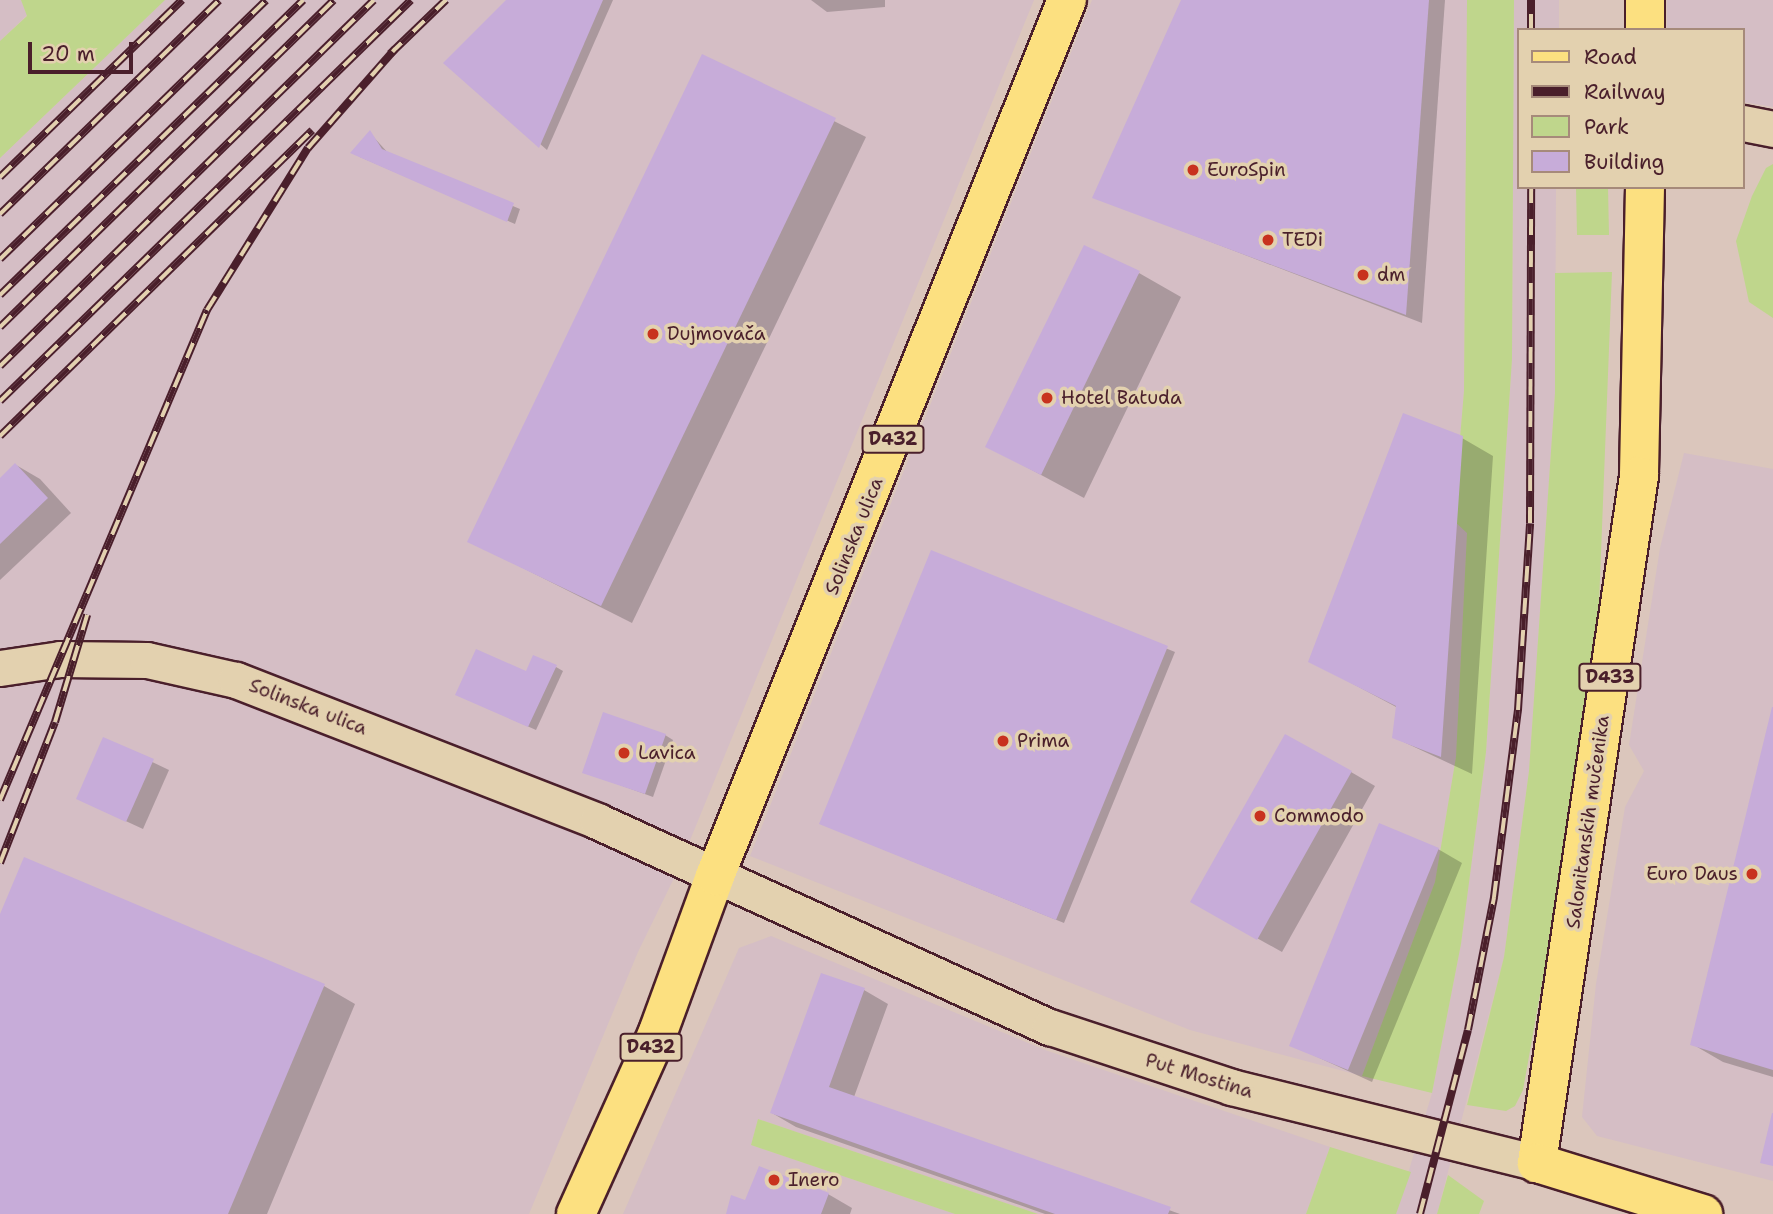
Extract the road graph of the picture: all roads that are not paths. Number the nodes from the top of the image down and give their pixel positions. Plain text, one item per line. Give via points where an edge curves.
1 (1068, 0) edge
2 (1645, 0) edge
3 (1645, 28) edge
4 (1745, 123) edge
5 (1773, 128) edge
6 (1644, 189) edge
7 (0, 668) edge
8 (715, 876) junction
9 (1537, 1163) junction
10 (576, 1214) edge
11 (1703, 1214) edge

1 - 8 main road, Solinska ulica / D432
2 - 3 main road
4 - 5 street
6 - 9 main road, Salonitanskih mučenika / D433 via 1639,476
7 - 8 street, Solinska ulica via 60,659 148,660 236,680 597,821
8 - 9 street, Put Mostina via 1050,1027 1231,1087
8 - 10 main road, Solinska ulica / D432 via 658,1032
9 - 11 main road, Put Mostina

